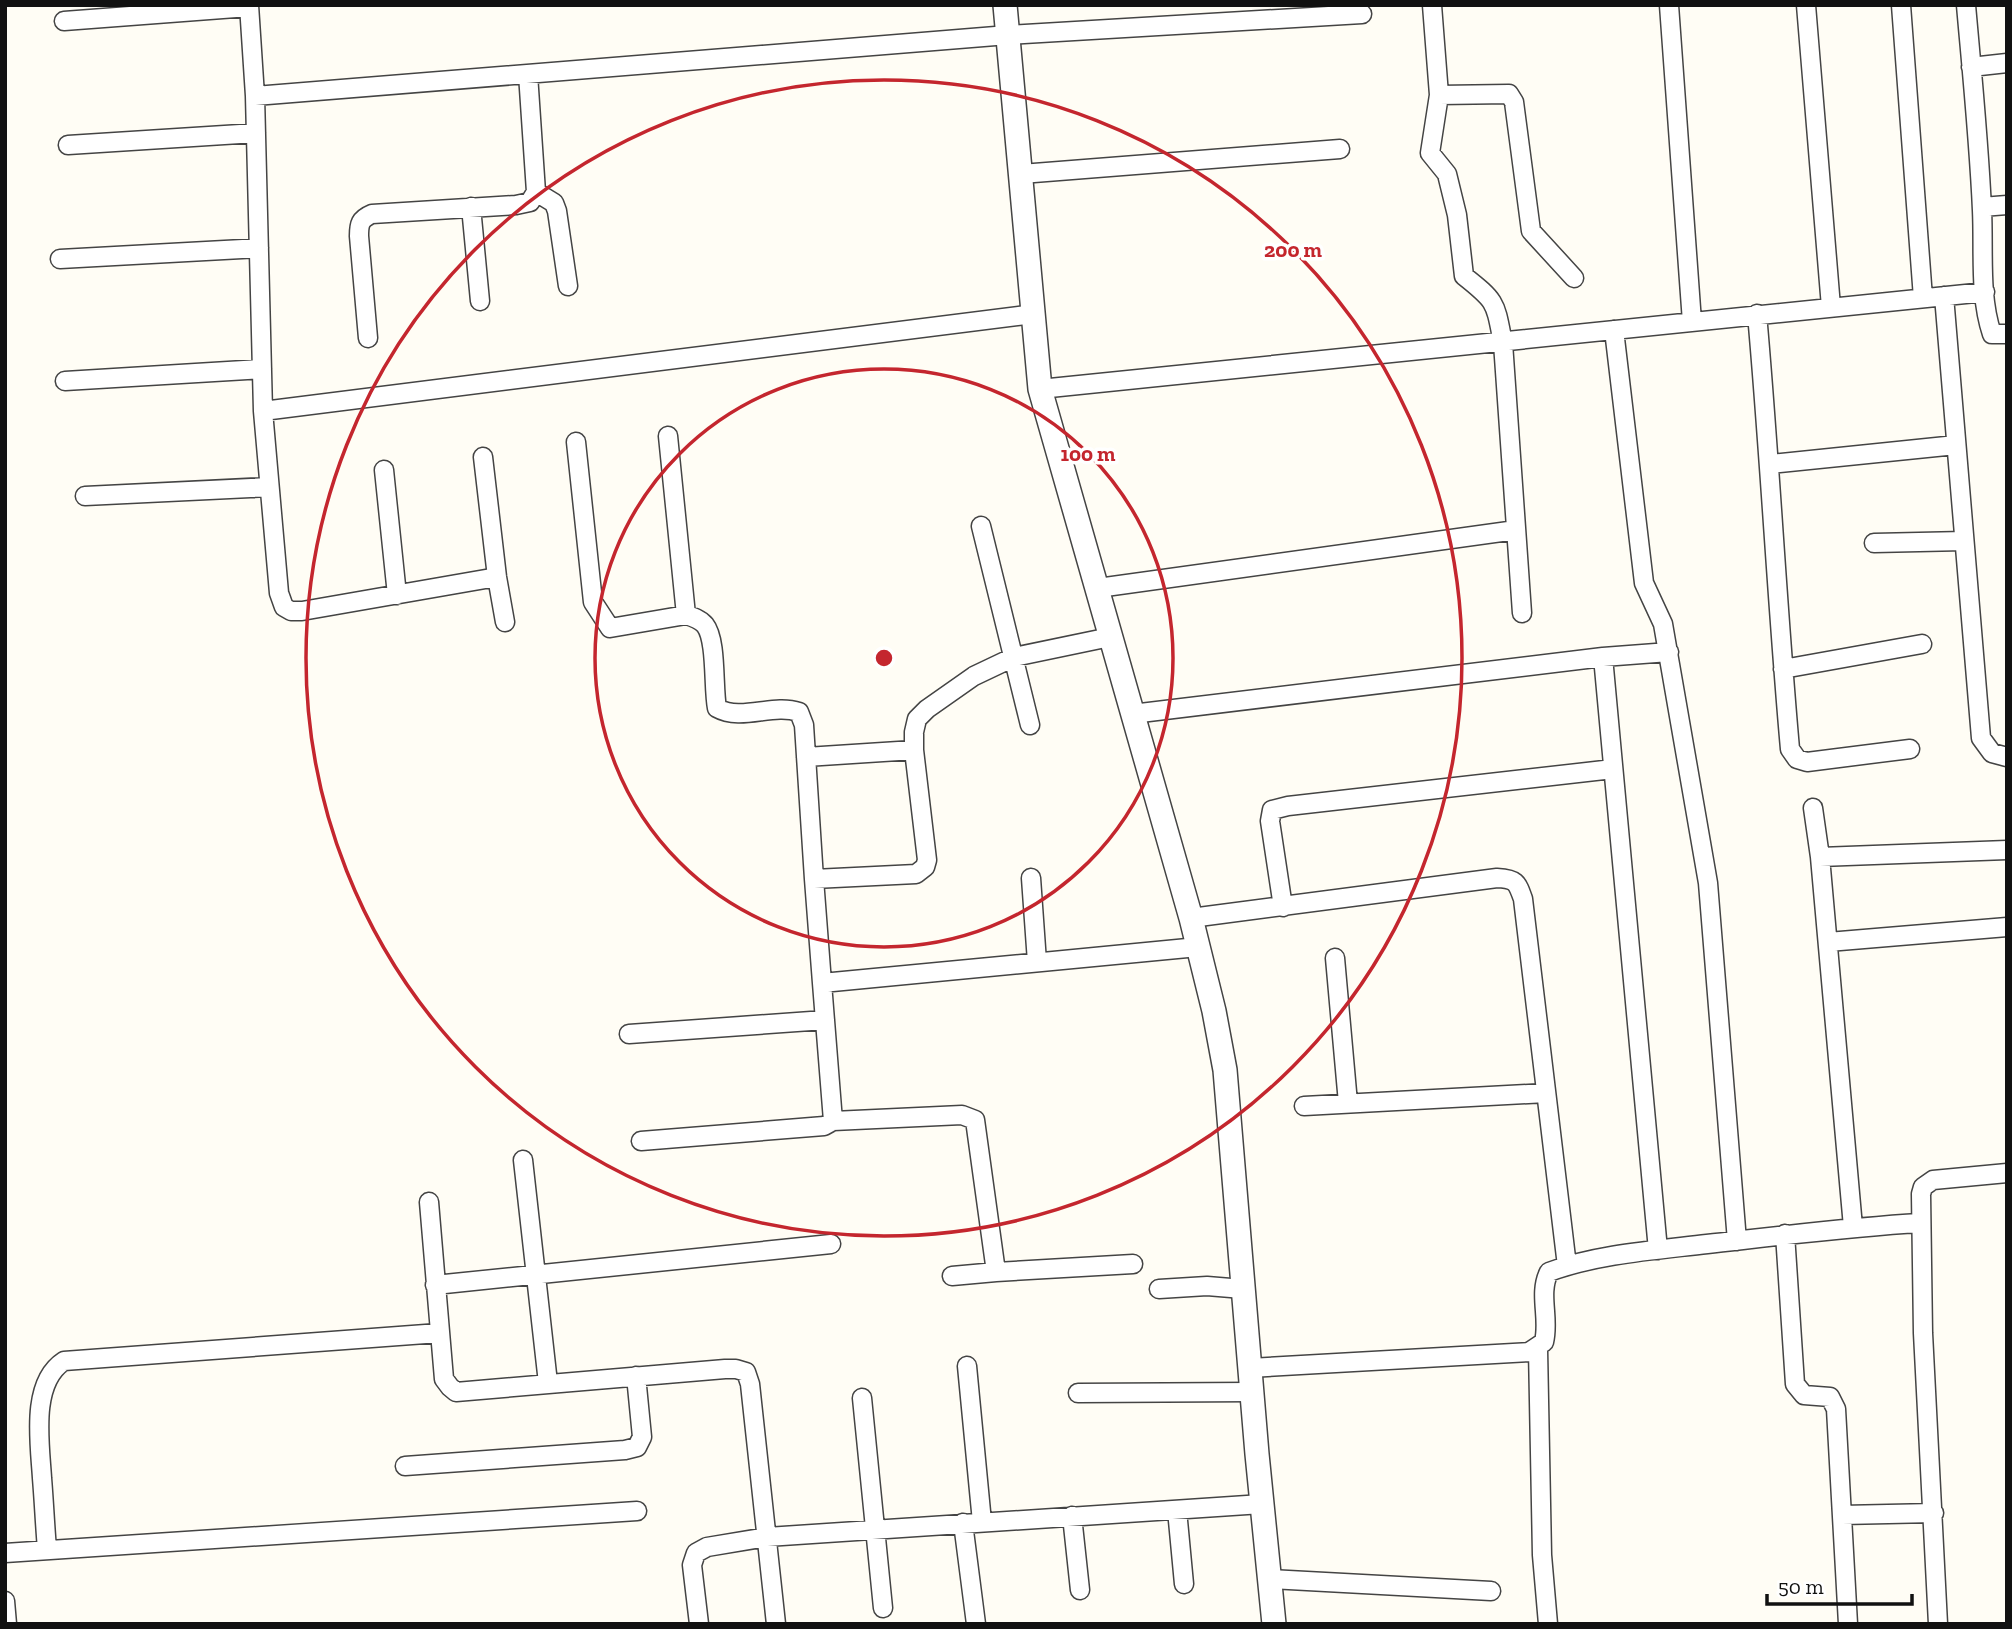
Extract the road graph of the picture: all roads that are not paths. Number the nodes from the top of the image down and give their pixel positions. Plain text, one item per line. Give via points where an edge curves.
1 (1005, 5) edge
2 (1433, 5) edge
3 (1669, 5) edge
4 (1805, 5) edge
5 (1901, 5) edge
6 (1966, 5) edge
7 (249, 6) edge
8 (1362, 14) dead end
9 (64, 21) dead end
10 (1008, 35) junction
11 (2007, 63) edge
12 (1971, 67) junction
13 (528, 74) junction
14 (1439, 95) junction
15 (255, 96) junction
16 (256, 133) junction
17 (68, 145) dead end
18 (1340, 149) dead end
19 (1021, 174) junction
20 (536, 192) junction
21 (2007, 205) edge
22 (471, 207) junction
23 (1982, 207) junction
24 (259, 248) junction
25 (60, 259) dead end
26 (1574, 278) dead end
27 (568, 286) dead end
28 (1985, 292) junction
29 (1944, 296) junction
30 (1923, 298) junction
31 (480, 301) dead end
32 (1831, 307) junction
33 (1034, 314) junction
34 (1757, 314) junction
35 (1692, 321) junction
36 (1614, 330) junction
37 (2007, 334) edge
38 (368, 338) dead end
39 (1503, 343) junction
40 (262, 369) junction
41 (65, 381) dead end
42 (1040, 389) junction
43 (263, 411) junction
44 (668, 436) dead end
45 (576, 442) dead end
46 (1956, 445) junction
47 (483, 457) dead end
48 (1770, 464) junction
49 (384, 470) dead end
50 (269, 487) junction
51 (85, 496) dead end
52 (981, 527) dead end
53 (1516, 530) junction
54 (1964, 541) junction
55 (1874, 543) dead end
56 (497, 577) junction
57 (1098, 588) junction
58 (397, 595) junction
59 (1522, 613) dead end
60 (686, 615) junction
61 (505, 622) dead end
62 (1110, 636) junction
63 (1922, 644) dead end
64 (1669, 652) junction
65 (1014, 657) junction
66 (1603, 657) junction
67 (1783, 669) junction
68 (1132, 715) junction
69 (1030, 725) dead end
70 (1910, 749) dead end
71 (914, 750) junction
72 (806, 757) junction
73 (2007, 757) edge
74 (1613, 769) junction
75 (1813, 808) dead end
76 (2007, 850) edge
77 (1820, 857) junction
78 (1031, 878) dead end
79 (814, 879) junction
80 (1283, 907) junction
81 (1191, 918) junction
82 (2007, 927) edge
83 (1828, 942) junction
84 (1198, 947) junction
85 (1335, 958) dead end
86 (1037, 962) junction
87 (822, 983) junction
88 (825, 1020) junction
89 (629, 1034) dead end
90 (1546, 1093) junction
91 (1348, 1103) junction
92 (1304, 1107) dead end
93 (833, 1121) junction
94 (640, 1140) dead end
95 (523, 1160) dead end
96 (2007, 1173) edge
97 (429, 1202) dead end
98 (1920, 1223) junction
99 (1853, 1227) junction
100 (1785, 1234) junction
101 (1737, 1241) junction
102 (831, 1244) dead end
103 (1658, 1250) junction
104 (1133, 1265) dead end
105 (1567, 1266) junction
106 (996, 1272) junction
107 (538, 1274) junction
108 (952, 1276) dead end
109 (435, 1285) junction
110 (1159, 1289) dead end
111 (1243, 1289) junction
112 (439, 1333) junction
113 (1538, 1349) junction
114 (967, 1366) dead end
115 (1250, 1368) junction
116 (636, 1376) junction
117 (548, 1383) junction
118 (1252, 1392) junction
119 (1078, 1393) dead end
120 (862, 1398) dead end
121 (405, 1466) dead end
122 (1262, 1504) junction
123 (1177, 1510) junction
124 (637, 1511) dead end
125 (1934, 1513) junction
126 (1842, 1515) junction
127 (1072, 1516) junction
128 (982, 1522) junction
129 (963, 1523) junction
130 (876, 1531) junction
131 (767, 1537) junction
132 (47, 1549) junction
133 (5, 1553) edge
134 (1270, 1578) junction
135 (1185, 1584) dead end
136 (1080, 1590) dead end
137 (1491, 1591) dead end
138 (5, 1601) edge
139 (883, 1608) dead end
140 (7, 1624) edge
141 (699, 1624) edge
142 (776, 1624) edge
143 (976, 1624) edge
144 (1274, 1624) edge
145 (1548, 1624) edge
146 (1848, 1624) edge
147 (1938, 1624) edge

1 - 10 street
2 - 14 street
3 - 35 street
4 - 32 street
5 - 30 street
6 - 12 street
7 - 9 street
7 - 15 street
8 - 10 street
10 - 13 street
10 - 19 street
11 - 12 street
12 - 23 street
13 - 15 street
13 - 20 street
14 - 26 street via 1509,94 1514,102 1531,231
14 - 39 street via 1430,153 1447,174 1464,276 1495,306
15 - 16 street
16 - 17 street
16 - 24 street
18 - 19 street
19 - 33 street
20 - 22 street via 530,202
20 - 27 street via 554,203 557,211
21 - 23 street
22 - 31 street
22 - 38 street via 372,214 359,223
23 - 28 street
24 - 25 street
24 - 40 street
28 - 29 street
28 - 37 street via 1992,334
29 - 30 street
29 - 46 street
30 - 32 street
32 - 34 street
33 - 42 street
33 - 43 street
34 - 35 street
34 - 48 street
35 - 36 street
36 - 39 street
36 - 64 street via 1644,583 1663,624
39 - 42 street
39 - 53 street
40 - 41 street
40 - 43 street
42 - 57 street
43 - 50 street
44 - 60 street
45 - 60 street via 593,602 602,617 610,628
46 - 48 street
46 - 54 street
47 - 56 street
48 - 67 street
49 - 58 street
50 - 51 street
50 - 58 street via 284,607 302,611
52 - 65 street
53 - 57 street
53 - 59 street
54 - 55 street
54 - 73 street via 1981,738 1992,753
56 - 58 street
56 - 61 street
57 - 62 street
60 - 72 street via 706,627 711,640 717,708 728,714 788,708 799,712
62 - 65 street
62 - 68 street
63 - 67 street
64 - 66 street
64 - 101 street via 1708,883
65 - 69 street
65 - 71 street via 974,676 926,709 917,719
66 - 68 street
66 - 74 street
67 - 70 street via 1790,748 1797,759 1807,762
68 - 81 street
71 - 72 street
71 - 79 street via 925,867 916,873
72 - 79 street
74 - 80 street via 1272,810
74 - 103 street
75 - 77 street
76 - 77 street
77 - 83 street
78 - 86 street
79 - 87 street
80 - 81 street
80 - 90 street via 1497,878 1518,884
81 - 84 street
82 - 83 street
83 - 99 street
84 - 86 street
84 - 111 street via 1225,1070
85 - 91 street
86 - 87 street
87 - 88 street
88 - 89 street
88 - 93 street
90 - 91 street
90 - 105 street
91 - 92 street
93 - 94 street via 824,1126
93 - 106 street via 962,1115 975,1120
95 - 107 street
96 - 98 street via 1927,1182 1921,1194
97 - 109 street
98 - 99 street
98 - 125 street
99 - 100 street
100 - 101 street
100 - 126 street via 1796,1384 1804,1395 1834,1401
101 - 103 street
102 - 107 street
103 - 105 street
104 - 106 street
105 - 113 street via 1549,1272 1544,1283 1547,1333
106 - 108 street
107 - 109 street
107 - 117 street
109 - 112 street
110 - 111 street
111 - 115 street
112 - 117 street via 444,1379 456,1392
112 - 132 street via 64,1361 51,1375 39,1412
113 - 115 street
113 - 145 street via 1541,1543
114 - 128 street
115 - 118 street
116 - 117 street
116 - 121 street via 642,1437 637,1447
116 - 131 street via 724,1369 746,1373
118 - 119 street
118 - 122 street
120 - 130 street
122 - 123 street
122 - 134 street
123 - 127 street
123 - 135 street
124 - 132 street
125 - 126 street
125 - 147 street
126 - 146 street
127 - 128 street
127 - 136 street
128 - 129 street
129 - 130 street
129 - 143 street
130 - 131 street
130 - 139 street
131 - 141 street via 696,1553 692,1565
131 - 142 street
132 - 133 street
134 - 137 street
134 - 144 street
138 - 140 street

